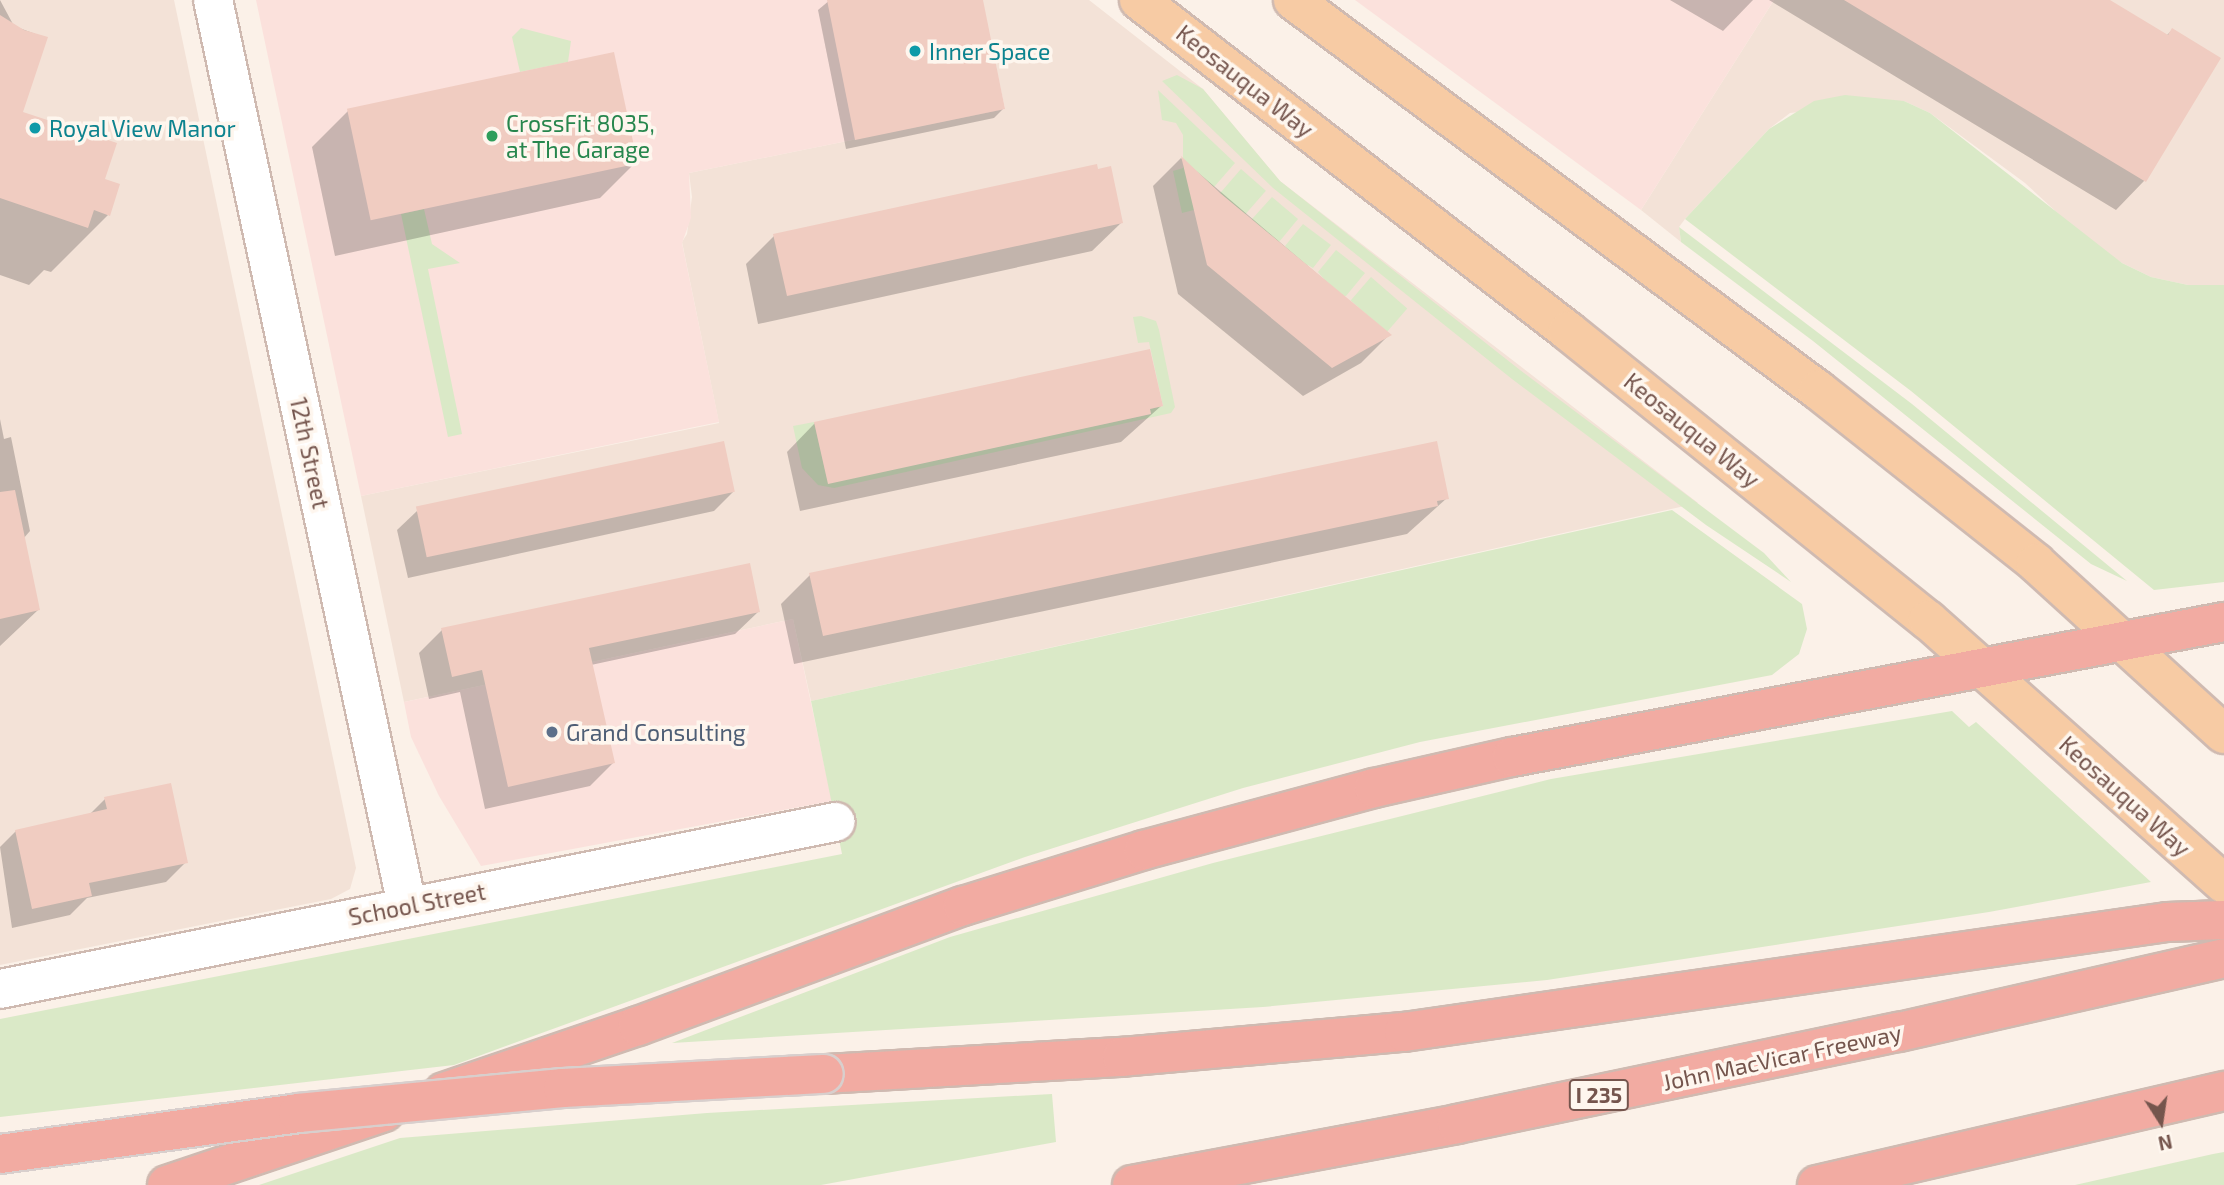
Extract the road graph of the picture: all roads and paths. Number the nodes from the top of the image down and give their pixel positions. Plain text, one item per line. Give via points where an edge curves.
1 (213, 0) edge
2 (1139, 0) edge
3 (1293, 0) edge
4 (2224, 622) edge
5 (2124, 640) junction
6 (1982, 667) junction
7 (2224, 734) edge
8 (835, 822) dead end
9 (2224, 884) edge
10 (407, 906) junction
11 (2224, 920) edge
12 (2224, 958) edge
13 (0, 989) edge
14 (2224, 1091) edge
15 (0, 1154) edge
16 (166, 1185) edge
17 (1132, 1185) edge
18 (1817, 1185) edge

1 - 10 street, 12th Street
2 - 6 main road, Keosauqua Way via 1578,339
3 - 5 main road via 1818,390 2036,563
4 - 5 highway
5 - 6 highway
5 - 7 main road
6 - 9 main road, Keosauqua Way
6 - 16 highway via 1512,757 1374,788 1143,850 963,906 638,1026
8 - 10 street, School Street
10 - 13 street, School Street
11 - 15 highway, bridge via 2167,922 1404,1032 1122,1058 564,1088 298,1113
12 - 17 highway, John MacVicar Freeway / I 235 via 1471,1122
14 - 18 highway

